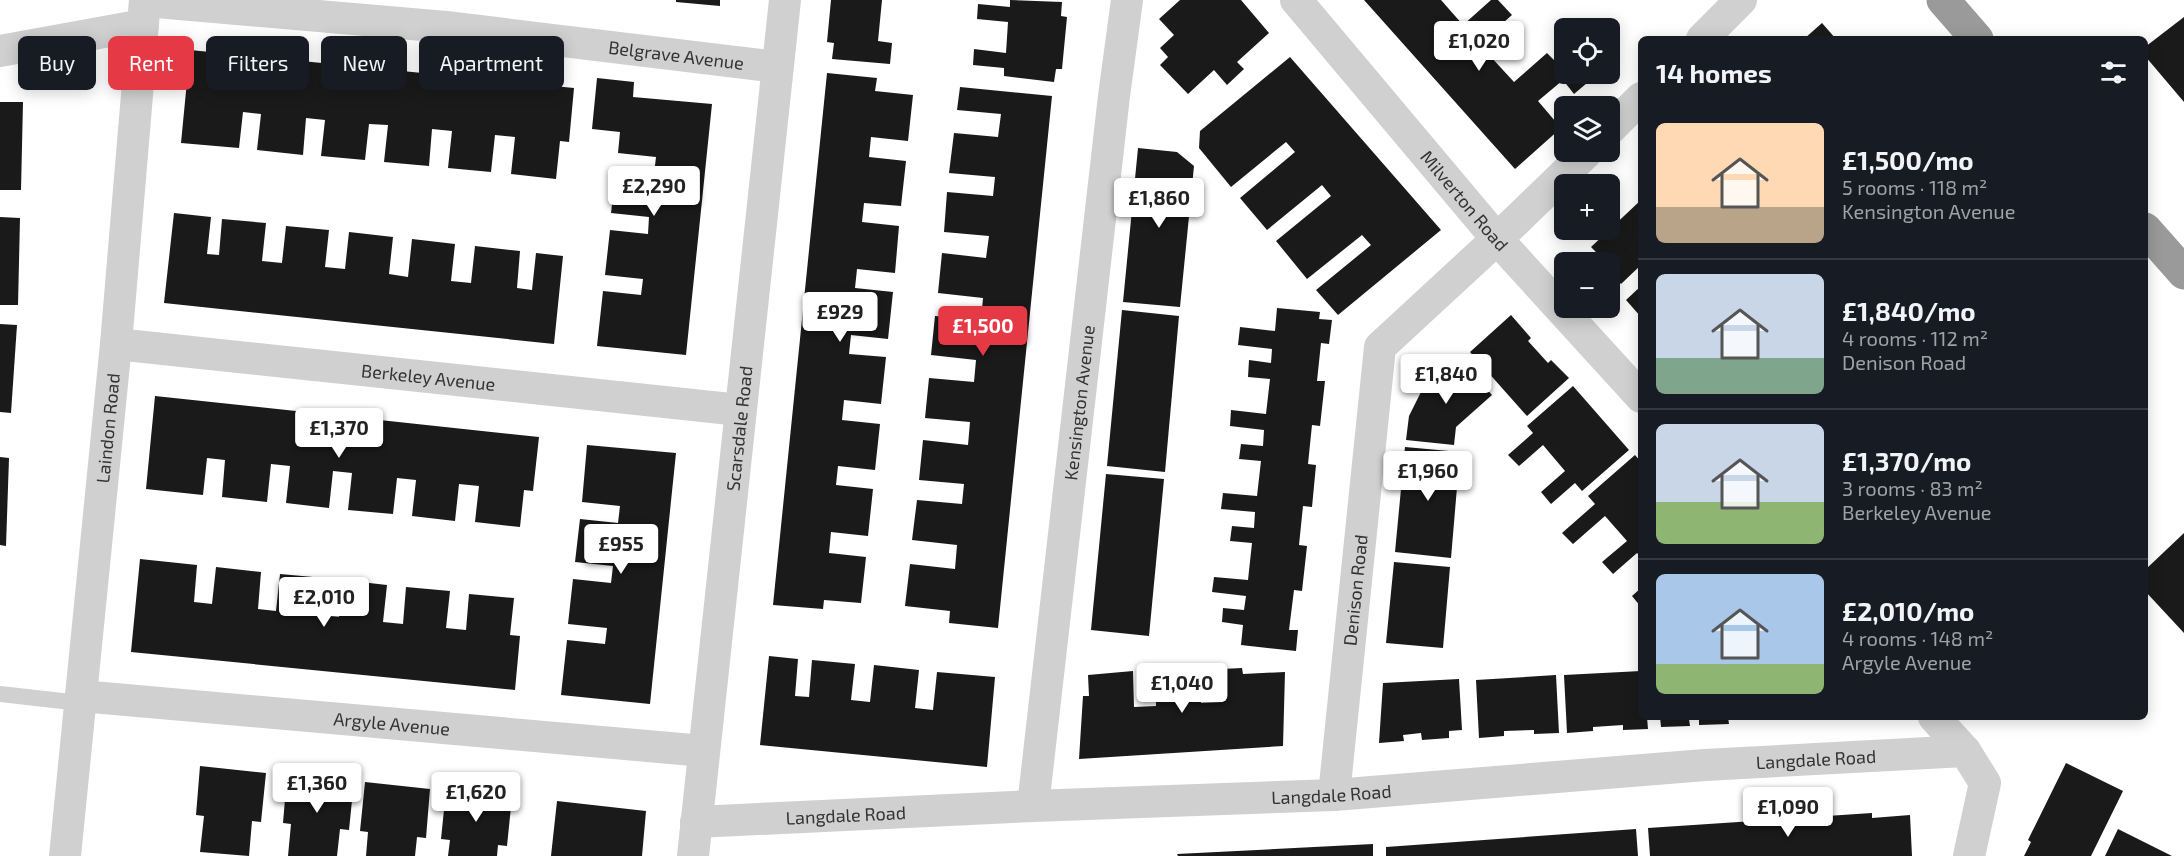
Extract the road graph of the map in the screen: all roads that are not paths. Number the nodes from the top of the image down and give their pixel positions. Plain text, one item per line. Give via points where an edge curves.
1 (785, 0) edge
2 (1127, 0) edge
3 (1296, 0) edge
4 (1741, 0) edge
5 (1943, 0) edge
6 (144, 9) edge
7 (447, 14) edge
8 (1704, 36) edge
9 (1974, 36) edge
10 (0, 51) edge
11 (777, 67) junction
12 (1638, 101) edge
13 (1620, 119) edge
14 (1577, 162) edge
15 (2148, 232) edge
16 (1497, 239) junction
17 (2184, 273) edge
18 (116, 344) junction
19 (1638, 394) edge
20 (740, 410) junction
21 (0, 694) edge
22 (81, 699) junction
23 (1937, 720) edge
24 (704, 751) junction
25 (1965, 752) junction
26 (1334, 795) junction
27 (1033, 806) junction
28 (696, 822) junction
29 (65, 856) edge
30 (693, 856) edge
31 (1969, 856) edge

1 - 11 street, Scarsdale Road
2 - 27 street, Kensington Avenue
3 - 16 street, Milverton Road
4 - 8 street
5 - 9 highway
6 - 7 street, Belgrave Avenue
6 - 10 street, Belgrave Avenue
6 - 18 street, Laindon Road
7 - 11 street, Belgrave Avenue
11 - 20 street, Scarsdale Road
12 - 13 street
14 - 16 street, Denison Road
15 - 17 highway
16 - 19 street, Milverton Road
16 - 26 street, Denison Road via 1380,347
18 - 20 street, Berkeley Avenue
18 - 22 street, Laindon Road
20 - 24 street, Scarsdale Road
21 - 22 lane
22 - 24 street, Argyle Avenue
22 - 29 street, Laindon Road
23 - 25 street
24 - 28 street, Scarsdale Road
25 - 26 street, Langdale Road via 1706,765
25 - 31 street via 1985,783
26 - 27 street, Langdale Road
27 - 28 street, Langdale Road
28 - 30 street, Scarsdale Road

